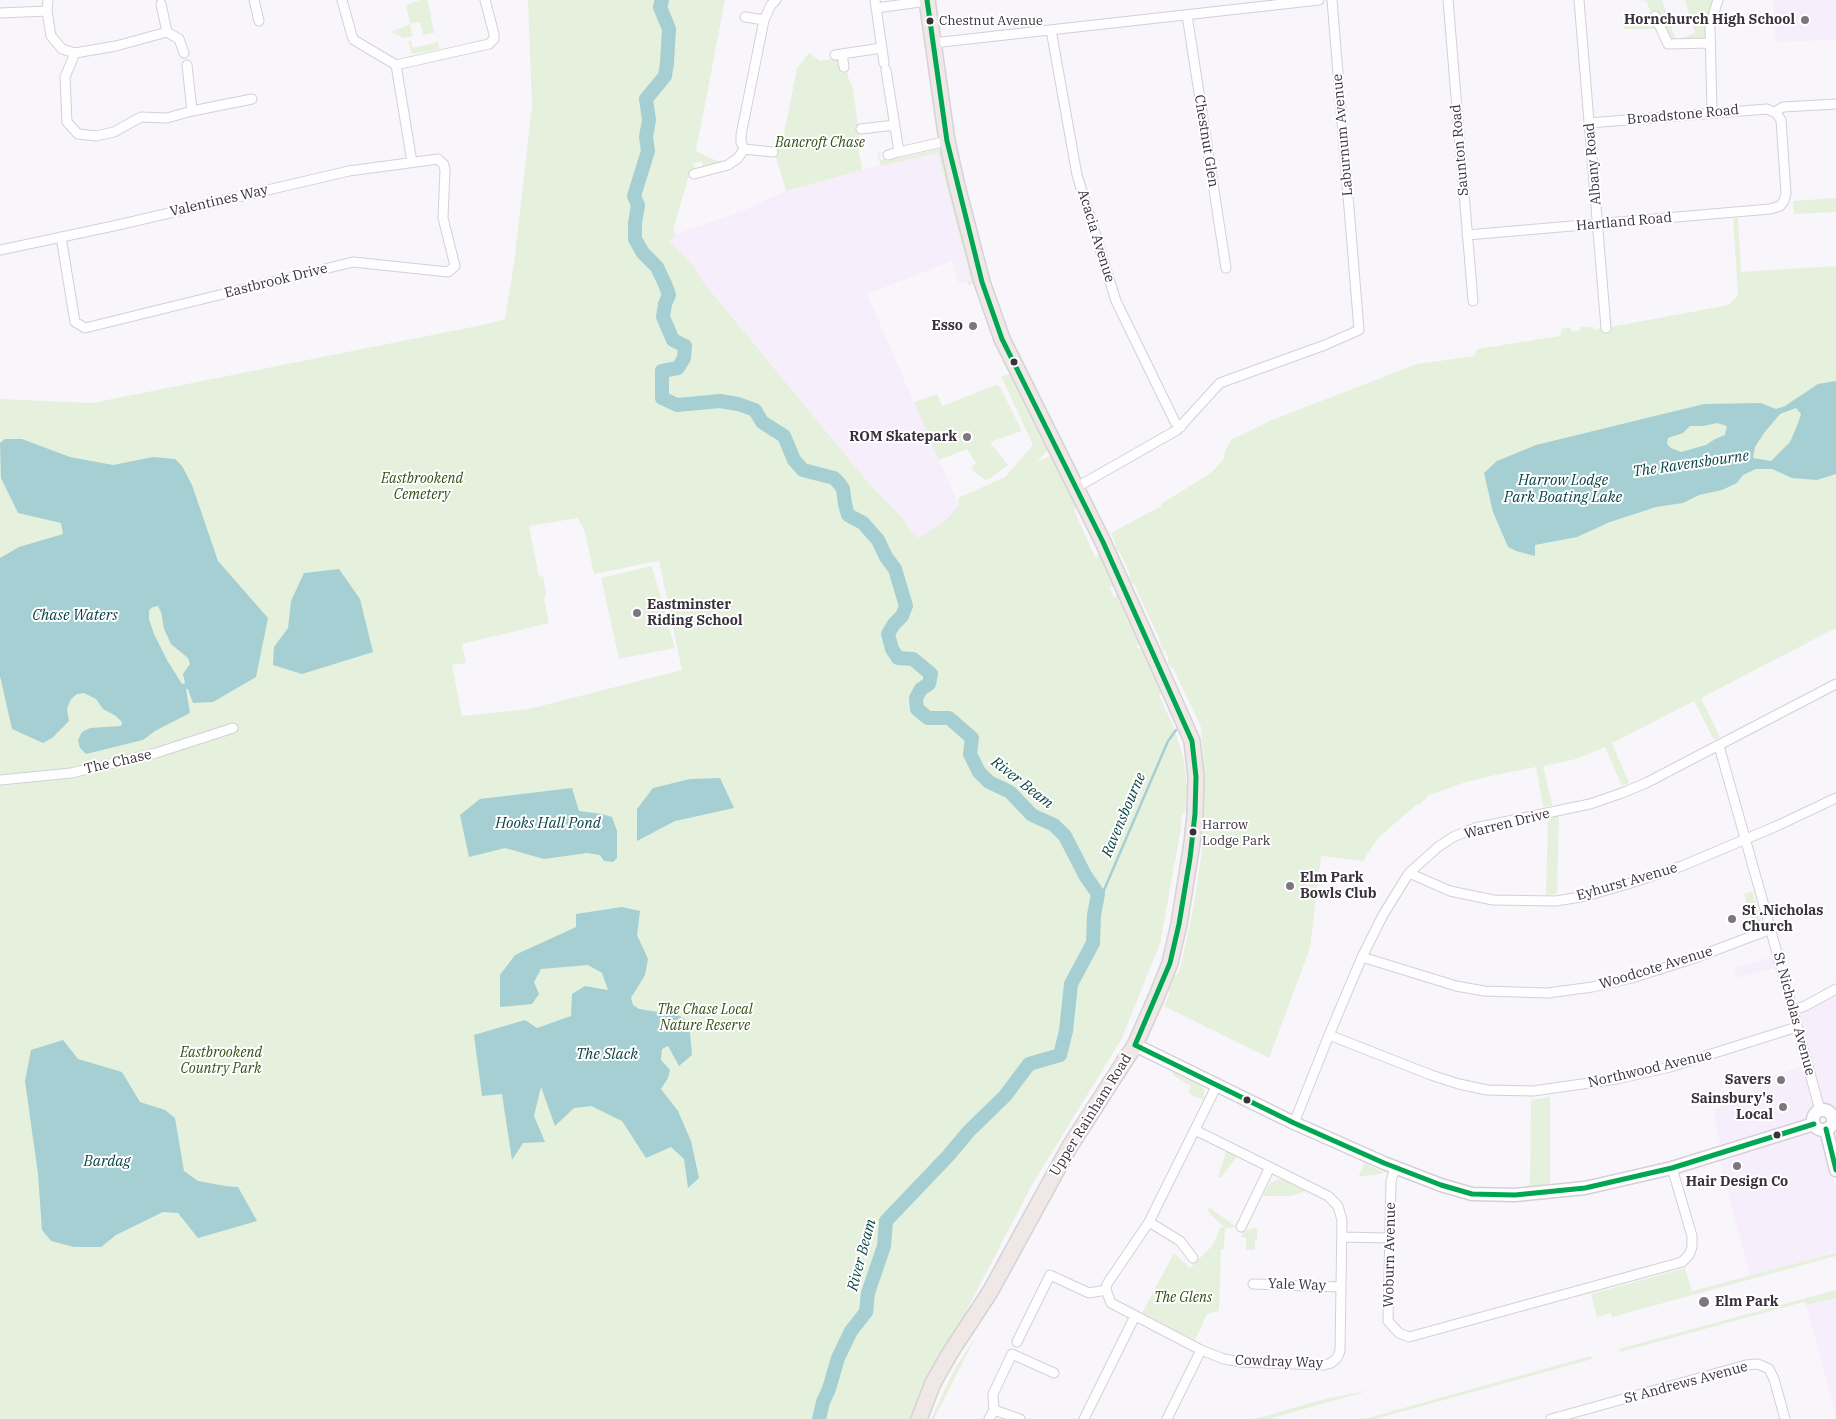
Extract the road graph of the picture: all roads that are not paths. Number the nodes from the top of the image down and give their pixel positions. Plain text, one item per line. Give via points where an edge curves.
1 (48, 0) edge
2 (254, 0) edge
3 (342, 0) edge
4 (485, 0) edge
5 (776, 0) edge
6 (927, 0) edge
7 (1319, 0) edge
8 (1332, 0) edge
9 (1448, 0) edge
10 (1579, 0) edge
11 (1718, 0) edge
12 (161, 4) dead end
13 (876, 4) edge
14 (47, 11) junction
15 (0, 13) edge
16 (1186, 15) junction
17 (1655, 16) dead end
18 (745, 17) dead end
19 (764, 20) junction
20 (259, 22) dead end
21 (1051, 30) junction
22 (167, 32) junction
23 (934, 43) junction
24 (1710, 43) junction
25 (882, 48) junction
26 (75, 53) junction
27 (184, 53) dead end
28 (187, 65) dead end
29 (396, 65) junction
30 (844, 67) dead end
31 (252, 99) dead end
32 (1836, 104) edge
33 (192, 111) junction
34 (1712, 112) junction
35 (1776, 113) junction
36 (1589, 123) junction
37 (895, 125) junction
38 (861, 129) dead end
39 (948, 141) junction
40 (744, 149) junction
41 (773, 152) dead end
42 (900, 152) junction
43 (888, 155) dead end
44 (438, 159) joint
45 (412, 162) junction
46 (694, 174) dead end
47 (1598, 224) junction
48 (1467, 235) junction
49 (61, 237) junction
50 (0, 250) edge
51 (1226, 268) dead end
52 (1473, 300) dead end
53 (1606, 328) dead end
54 (1180, 427) junction
55 (1077, 487) junction
56 (1836, 684) edge
57 (233, 728) dead end
58 (1719, 746) junction
59 (0, 780) edge
60 (1836, 798) edge
61 (1746, 839) junction
62 (1409, 873) junction
63 (1771, 929) junction
64 (1362, 957) junction
65 (1836, 989) edge
66 (1794, 1010) junction
67 (1797, 1028) junction
68 (1329, 1035) junction
69 (1135, 1045) junction
70 (1217, 1085) junction
71 (1829, 1113) edge
72 (1294, 1123) junction
73 (1814, 1124) junction
74 (1826, 1129) junction
75 (1194, 1130) junction
76 (1270, 1167) junction
77 (1395, 1168) junction
78 (1672, 1168) junction
79 (1836, 1170) edge
80 (1149, 1222) junction
81 (1241, 1227) dead end
82 (1342, 1237) junction
83 (1390, 1238) junction
84 (1193, 1258) dead end
85 (1253, 1284) dead end
86 (1341, 1287) junction
87 (1106, 1290) junction
88 (1135, 1316) junction
89 (1017, 1342) dead end
90 (1201, 1350) junction
91 (1054, 1373) dead end
92 (994, 1410) junction
93 (919, 1419) edge
94 (989, 1419) edge
95 (1020, 1419) edge
96 (1084, 1419) edge
97 (1168, 1419) edge
98 (1551, 1419) edge
99 (1785, 1419) edge

1 - 14 street
2 - 20 street
3 - 29 street via 354,40
4 - 29 street via 494,34 489,44
5 - 19 street
6 - 13 street
6 - 23 main road, Upper Rainham Road
7 - 16 street
8 - 54 street, Laburnum Avenue via 1359,330 1220,382
9 - 48 street, Saunton Road
10 - 36 street, Albany Road
11 - 24 street via 1710,26
12 - 22 street
13 - 25 street
14 - 15 street
14 - 26 street via 51,36 62,49
16 - 21 street
16 - 51 street, Chestnut Glen
17 - 24 street via 1668,44
18 - 19 street
19 - 40 street via 742,135
21 - 23 street
21 - 54 street, Acacia Avenue via 1077,175 1116,302
22 - 26 street
22 - 27 street via 179,39
23 - 39 main road, Upper Rainham Road
24 - 34 street
25 - 30 street via 838,55
25 - 37 street
26 - 33 street via 65,77 67,122 78,134 96,136 114,132 141,117 167,118
28 - 33 street
29 - 45 street
31 - 33 street
32 - 35 street, Broadstone Road via 1783,107
34 - 35 street, Broadstone Road via 1767,109
34 - 36 street, Broadstone Road
35 - 47 street, Hartland Road via 1781,120 1786,194 1780,206
36 - 47 street, Albany Road
37 - 38 street
37 - 42 street
39 - 42 street
39 - 55 main road, Upper Rainham Road via 982,282 1002,339
40 - 41 street
40 - 46 street via 728,165
42 - 43 street
44 - 45 street, Valentines Way
44 - 49 street, Eastbrook Drive via 445,170 443,218 455,266 448,272 353,262 85,328 75,322
45 - 49 street, Valentines Way via 350,171
47 - 48 street, Hartland Road
47 - 53 street, Albany Road
48 - 52 street, Saunton Road
49 - 50 street, Valentines Way
54 - 55 street, Laburnum Avenue
55 - 69 main road, Upper Rainham Road via 1192,741 1196,777 1192,843 1176,937 1170,963
56 - 58 street, Warren Drive
57 - 59 street, The Chase via 156,753 71,773
58 - 61 street, St Nicholas Avenue
58 - 62 street, Warren Drive via 1646,783 1590,804 1491,824 1453,837
60 - 61 street, Eyhurst Avenue
61 - 62 street, Eyhurst Avenue via 1628,884 1552,902 1493,900 1450,891
61 - 63 street, St Nicholas Avenue
62 - 64 street, Warren Drive
63 - 64 street, Woodcote Avenue via 1632,978 1548,993 1484,991 1456,986
63 - 66 street, St Nicholas Avenue
64 - 68 street, Warren Drive
65 - 66 street
66 - 67 street, St Nicholas Avenue
67 - 68 street, Northwood Avenue via 1617,1080 1533,1091 1487,1090 1459,1084
67 - 71 street, St Nicholas Avenue
68 - 72 street, Warren Drive
69 - 70 street
69 - 93 main road, Upper Rainham Road via 1070,1146 990,1292 950,1353 933,1383
70 - 72 street
70 - 75 street
71 - 73 street via 1814,1116
71 - 74 street via 1832,1124
72 - 77 street
73 - 74 street via 1819,1129
73 - 78 street
74 - 79 street
75 - 76 street, Cowdray Way
75 - 80 street
76 - 81 street
76 - 82 street, Cowdray Way via 1336,1202 1342,1216
77 - 78 street via 1472,1194 1515,1195 1585,1188
77 - 83 street, Woburn Avenue via 1391,1181
78 - 83 street, Woburn Avenue via 1692,1236 1689,1255 1682,1262 1409,1337 1399,1334 1388,1321
80 - 84 street via 1180,1241
80 - 87 street via 1113,1273
82 - 83 street
82 - 86 street, Cowdray Way
85 - 86 street, Yale Way
86 - 90 street, Cowdray Way via 1340,1351 1331,1363 1240,1362 1224,1360
87 - 88 street, Cowdray Way via 1111,1303
87 - 89 street via 1089,1293 1050,1275
88 - 90 street, Cowdray Way
88 - 96 street
90 - 97 street
91 - 92 street via 1012,1354 994,1394
92 - 94 street
92 - 95 street
98 - 99 street, St Andrews Avenue via 1758,1364 1768,1369 1774,1379

